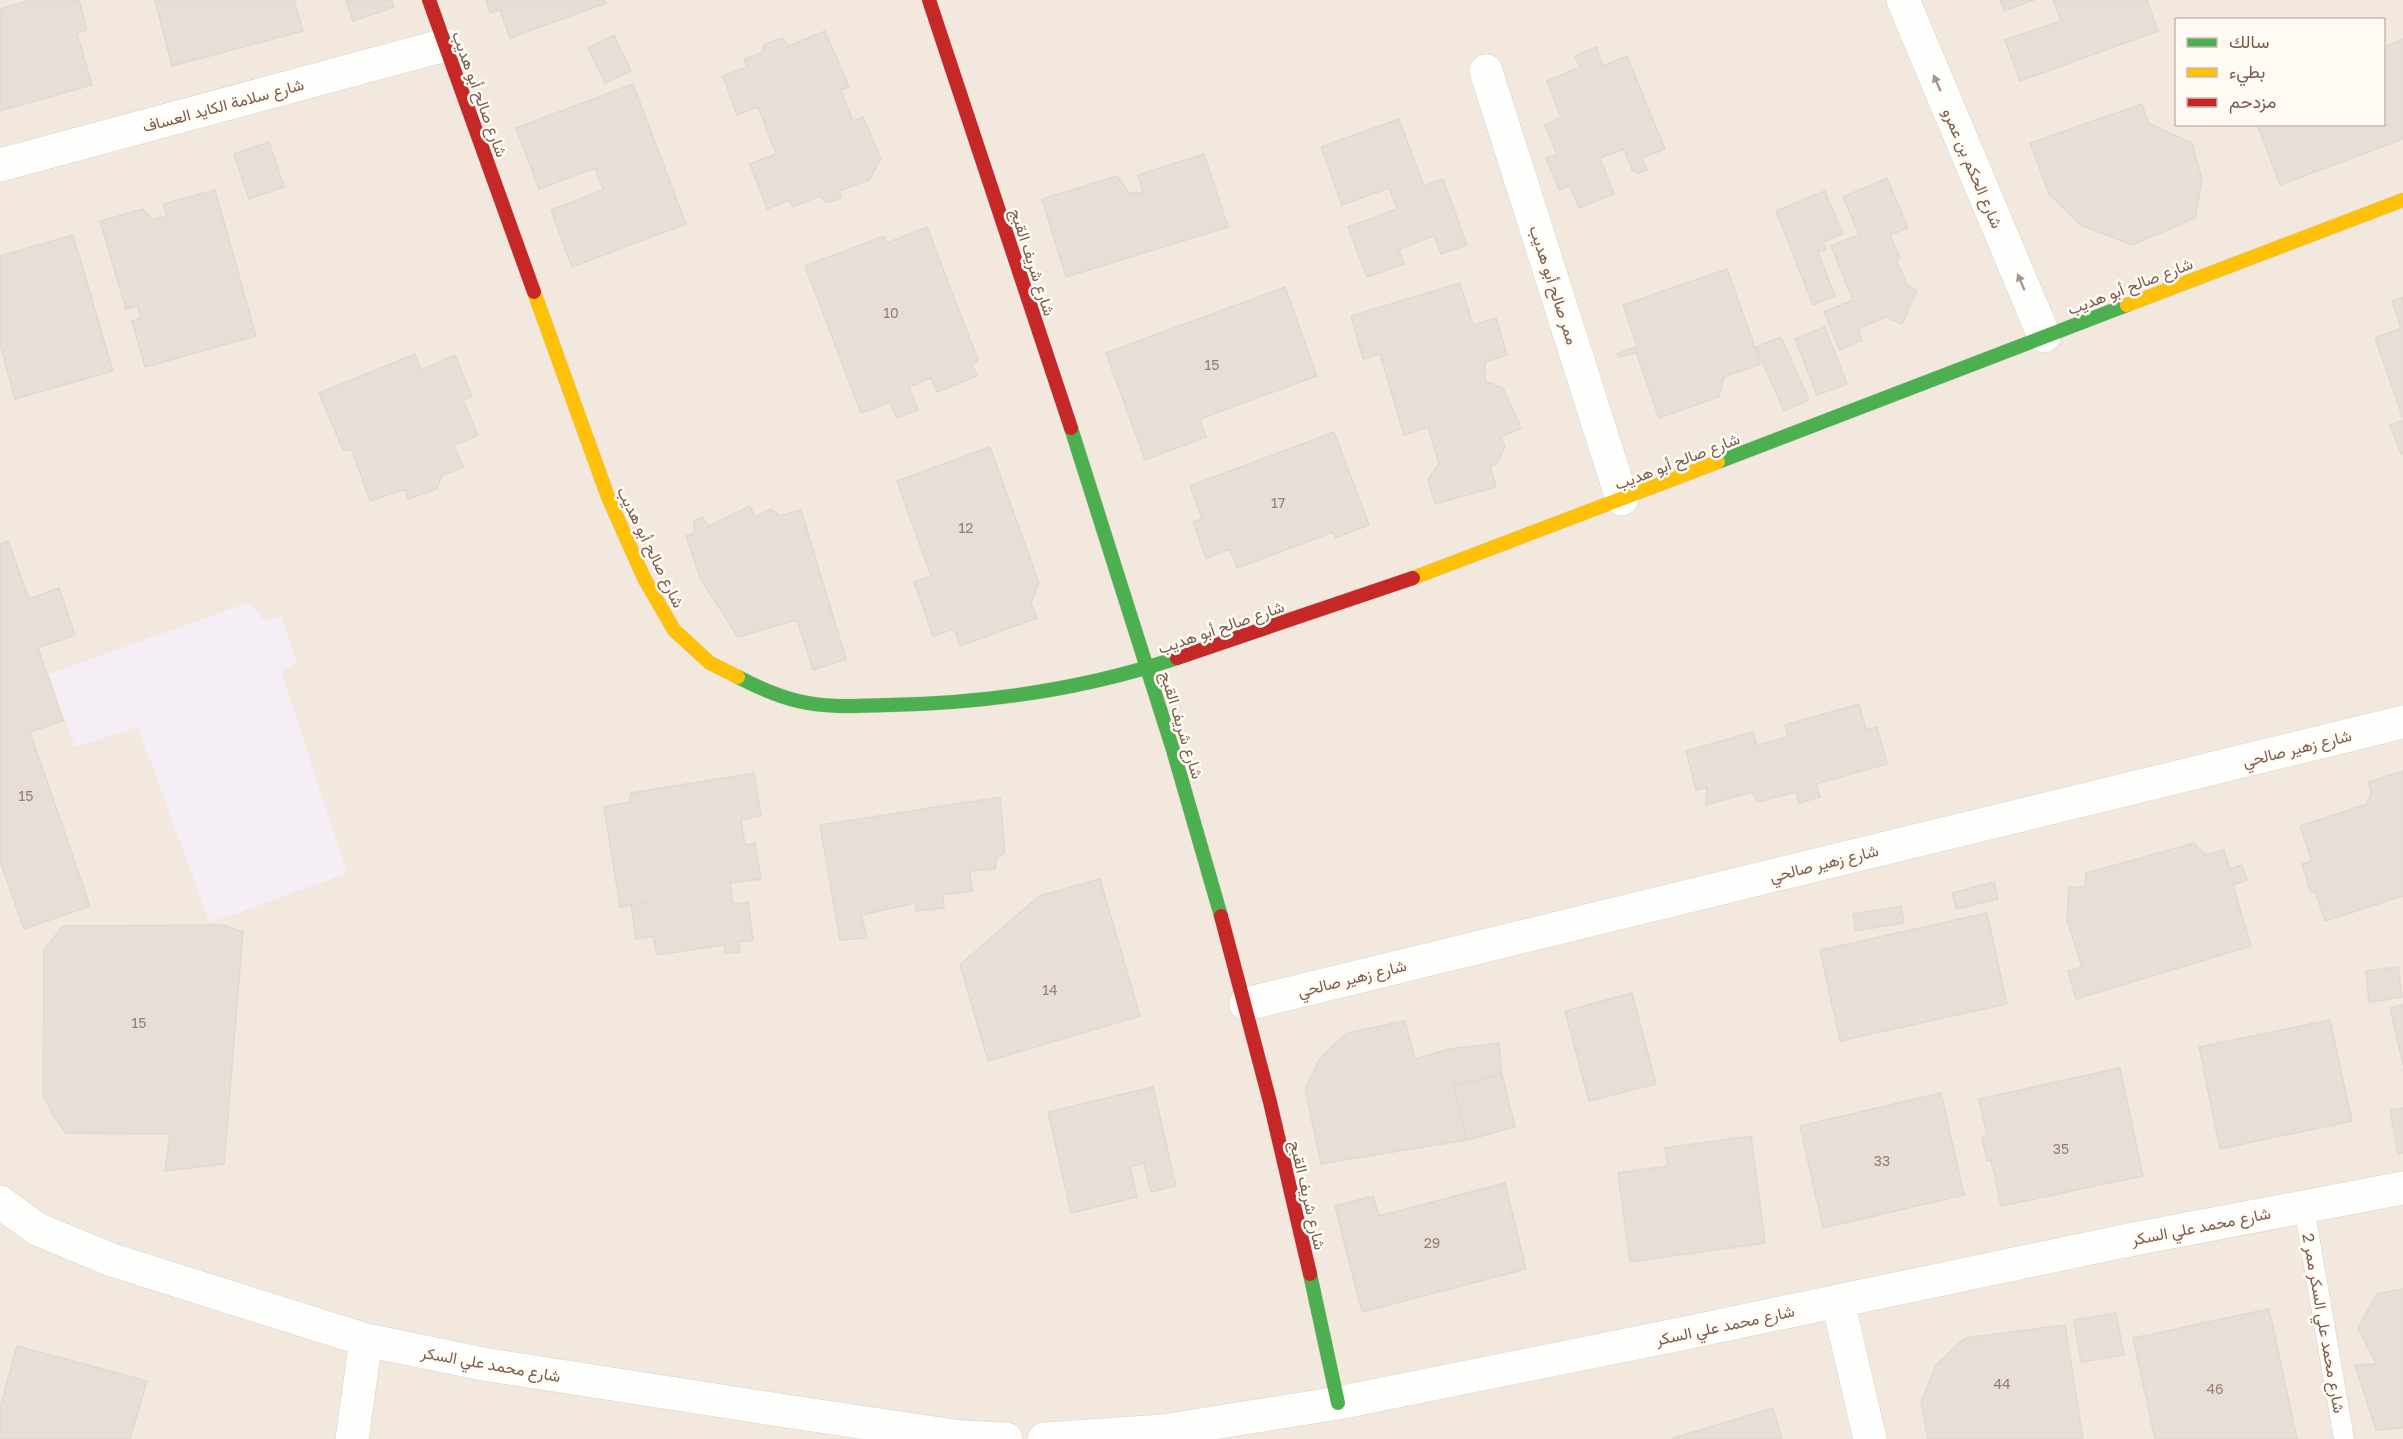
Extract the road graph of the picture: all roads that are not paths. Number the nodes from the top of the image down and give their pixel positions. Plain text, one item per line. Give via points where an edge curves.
1 (429, 0) edge
2 (929, 0) edge
3 (1903, 0) edge
4 (445, 45) junction
5 (1486, 71) dead end
6 (0, 165) edge
7 (2403, 200) edge
8 (2044, 336) junction
9 (1622, 499) junction
10 (1148, 668) junction
11 (2403, 722) edge
12 (1246, 1004) junction
13 (2403, 1188) edge
14 (0, 1202) edge
15 (2304, 1207) junction
16 (1838, 1302) junction
17 (366, 1341) junction
18 (1338, 1403) junction
19 (352, 1439) edge
20 (1006, 1439) edge
21 (1044, 1439) edge
22 (1870, 1439) edge
23 (2344, 1439) edge

1 - 4 street, شارع صالح أبو هديب
2 - 10 street, شارع شريف القبج
8 -> 3 street, شارع الحكم بن عمرو
4 - 6 street, شارع سلامة الكايد العساف
4 - 10 street, شارع صالح أبو هديب via 608,497 644,578 674,630 710,663 756,686 799,701 856,706 930,704 1047,690
5 - 9 street, ممر صالح أبو هديب
7 - 8 street, شارع صالح أبو هديب
8 - 9 street, شارع صالح أبو هديب
9 - 10 street, شارع صالح أبو هديب via 1401,583
10 - 12 street, شارع شريف القبج
11 - 12 street, شارع زهير صالحي
12 - 18 street, شارع شريف القبج
13 - 15 street, شارع محمد علي السكر
14 - 17 street, شارع محمد علي السكر via 37,1229 112,1260
15 - 16 street, شارع محمد علي السكر
15 - 23 lane, شارع محمد علي السكر ممر 2
16 - 18 street, شارع محمد علي السكر
16 - 22 street
17 - 19 street
17 - 20 street, شارع محمد علي السكر via 483,1364 778,1410 961,1437
18 - 21 street, شارع محمد علي السكر via 1163,1431

